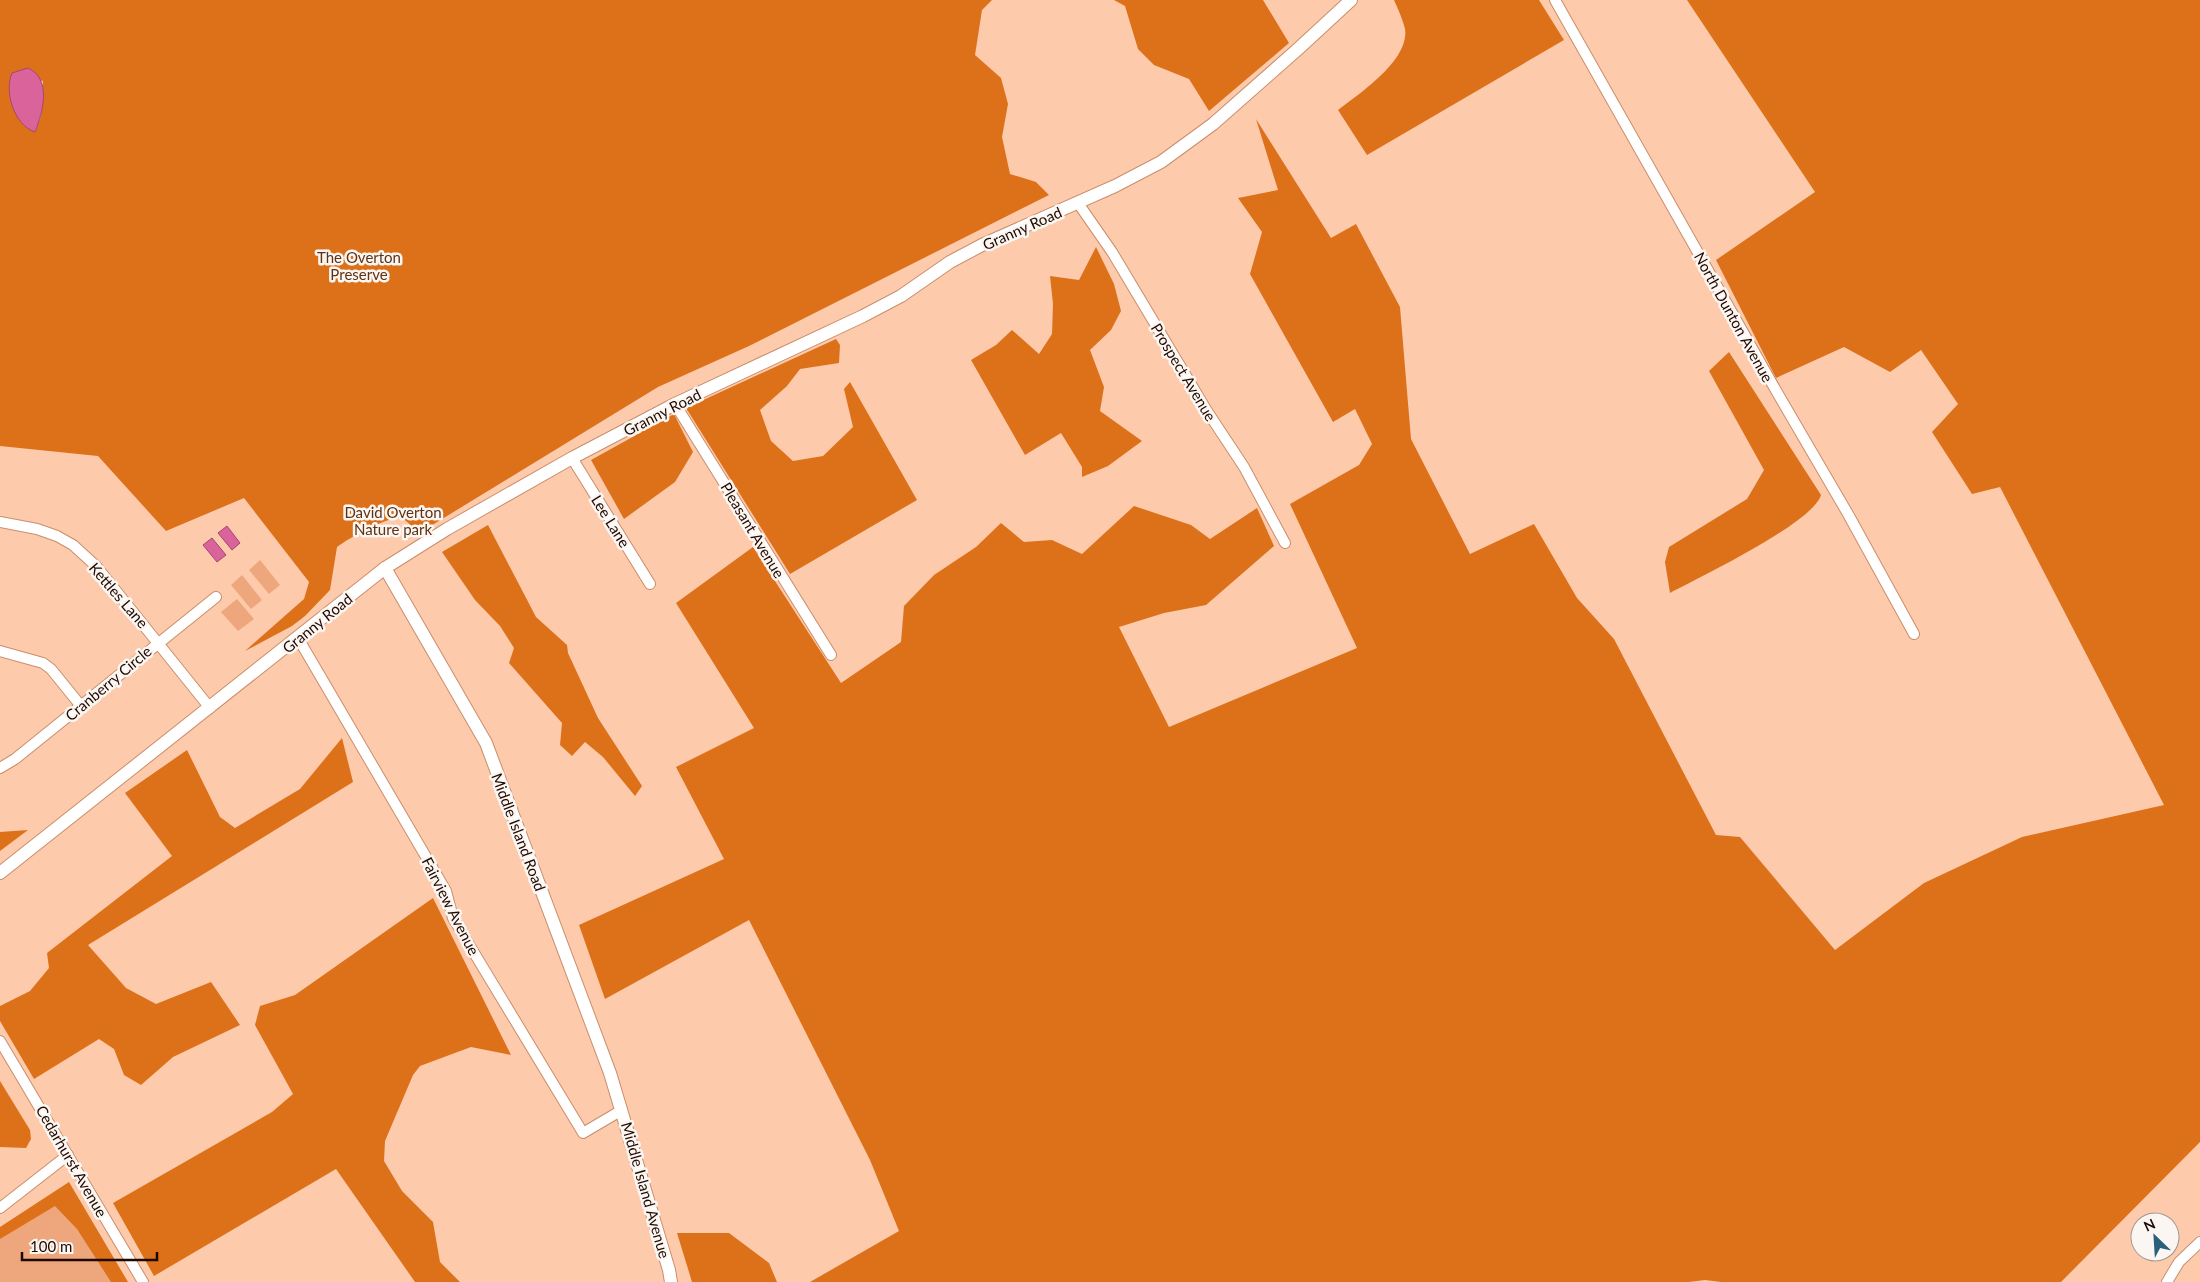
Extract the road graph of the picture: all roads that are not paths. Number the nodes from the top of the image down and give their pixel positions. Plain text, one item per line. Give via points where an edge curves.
1 (1351, 0) edge
2 (1555, 0) edge
3 (1078, 203) junction
4 (676, 404) junction
5 (572, 458) junction
6 (0, 522) edge
7 (1285, 543) dead end
8 (385, 568) junction
9 (650, 584) dead end
10 (216, 597) dead end
11 (1914, 634) dead end
12 (298, 638) junction
13 (158, 642) junction
14 (0, 651) edge
15 (831, 655) dead end
16 (81, 706) junction
17 (210, 708) junction
18 (0, 768) edge
19 (0, 873) edge
20 (0, 1041) edge
21 (622, 1110) junction
22 (68, 1155) junction
23 (0, 1208) edge
24 (2200, 1242) edge
25 (670, 1276) edge
26 (142, 1282) edge
27 (2167, 1282) edge

1 - 3 street, Granny Road via 1213,124 1161,162
2 - 11 street, North Dunton Avenue
3 - 4 street, Granny Road via 982,245 871,312
3 - 7 street, Prospect Avenue via 1112,252 1244,467
4 - 5 street, Granny Road
4 - 15 street, Pleasant Avenue
5 - 8 street, Granny Road
5 - 9 street, Lee Lane
6 - 13 street, Kettles Lane via 37,528 73,545 96,566
8 - 12 street, Granny Road
8 - 21 street, Middle Island Road via 486,743
10 - 13 street, Cranberry Circle
12 - 17 street, Granny Road
12 - 21 street, Fairview Avenue via 446,891 453,918 583,1133
13 - 16 street, Cranberry Circle
13 - 17 street, Kettles Lane
14 - 16 street via 47,666
16 - 18 street, Cranberry Circle via 15,760
17 - 19 street, Granny Road
20 - 22 street, Cedarhurst Avenue
21 - 25 street, Middle Island Avenue
22 - 23 street
22 - 26 street, Cedarhurst Avenue
24 - 27 street via 2179,1262

